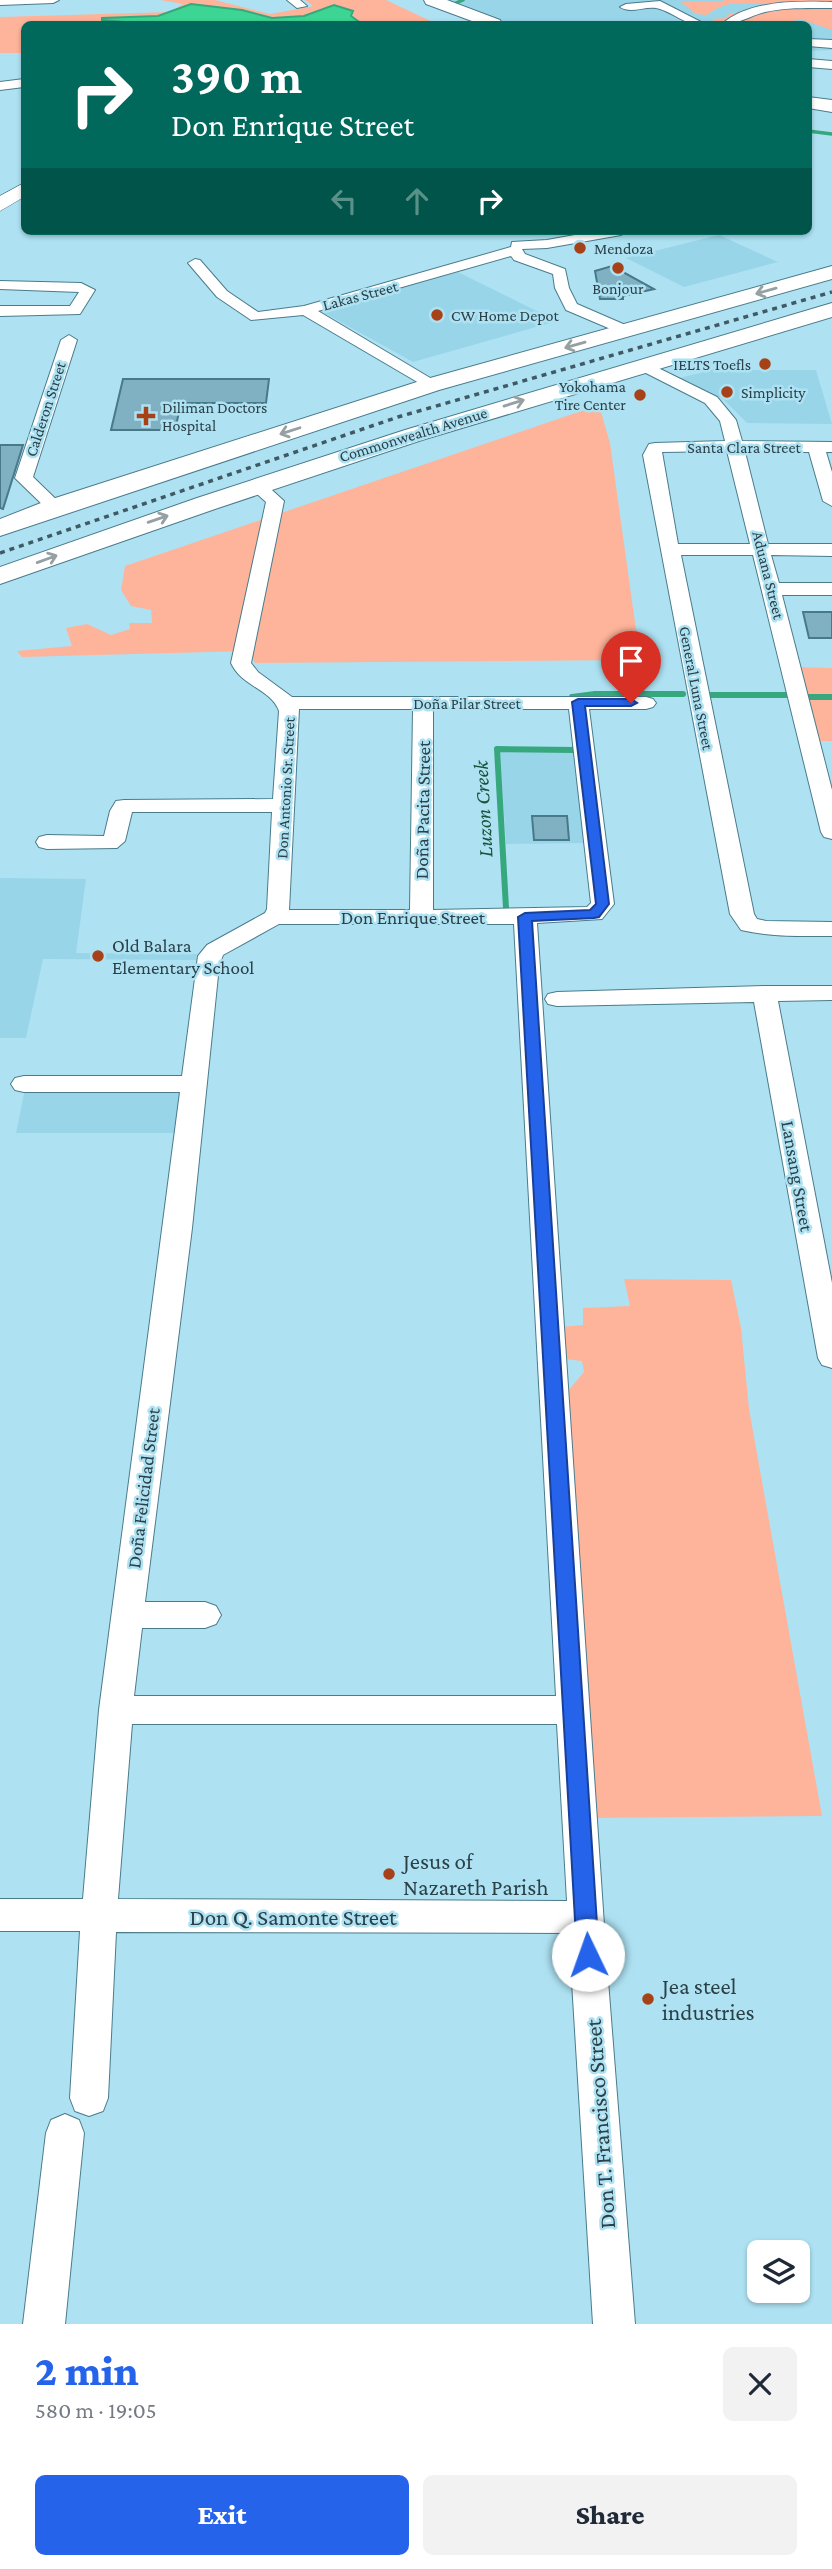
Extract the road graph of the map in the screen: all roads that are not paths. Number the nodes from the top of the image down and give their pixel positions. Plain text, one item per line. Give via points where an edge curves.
1 (39, 0) edge
2 (52, 0) edge
3 (0, 2) edge
4 (832, 5) edge
5 (426, 10) edge
6 (652, 17) dead end
7 (461, 21) edge
8 (479, 21) edge
9 (691, 21) edge
10 (733, 21) edge
11 (812, 42) edge
12 (832, 44) edge
13 (812, 63) edge
14 (832, 65) edge
15 (21, 71) edge
16 (0, 74) edge
17 (21, 83) edge
18 (0, 86) edge
19 (21, 191) edge
20 (0, 205) edge
21 (598, 235) edge
22 (517, 242) edge
23 (195, 263) dead end
24 (832, 272) edge
25 (0, 285) edge
26 (305, 310) junction
27 (832, 310) edge
28 (0, 311) edge
29 (625, 330) junction
30 (69, 340) dead end
31 (642, 365) junction
32 (431, 385) junction
33 (737, 447) junction
34 (824, 447) edge
35 (655, 448) joint
36 (255, 484) junction
37 (832, 501) edge
38 (55, 507) junction
39 (0, 528) edge
40 (670, 549) junction
41 (762, 549) junction
42 (832, 550) edge
43 (0, 576) edge
44 (772, 589) junction
45 (832, 589) edge
46 (578, 702) junction
47 (288, 703) junction
48 (424, 703) junction
49 (646, 703) dead end
50 (810, 743) junction
51 (832, 743) edge
52 (284, 806) junction
53 (832, 832) edge
54 (47, 842) dead end
55 (274, 917) junction
56 (525, 917) junction
57 (421, 918) junction
58 (832, 929) edge
59 (764, 993) junction
60 (832, 993) edge
61 (557, 999) dead end
62 (24, 1084) dead end
63 (194, 1084) junction
64 (832, 1358) edge
65 (128, 1615) junction
66 (205, 1615) dead end
67 (116, 1710) junction
68 (573, 1710) junction
69 (0, 1915) edge
70 (99, 1916) junction
71 (586, 1917) junction
72 (89, 2098) dead end
73 (65, 2133) dead end
74 (44, 2324) edge
75 (614, 2324) edge

1 - 2 street
1 - 3 street
4 - 10 street via 772,6
5 - 7 main road via 425,6
5 - 8 main road
6 - 9 street via 630,7 660,4
11 - 12 street
13 - 14 street
15 - 16 street
17 - 18 street
19 - 20 street
21 - 22 street, Lakas Street via 547,244
22 - 26 street, Lakas Street
22 - 29 street via 519,257 560,272 571,307
23 - 26 street via 222,295 256,317
24 -> 29 main road
25 - 28 street via 88,290 75,311
26 - 32 street, Lakas Street
27 - 31 main road, Commonwealth Avenue
29 -> 32 main road
30 - 38 street, Calderon Street via 24,478
31 - 33 street, Aduana Street via 711,400 729,420
36 -> 31 main road, Commonwealth Avenue
32 -> 38 main road
33 - 34 street, Santa Clara Street
33 - 35 street, Santa Clara Street
33 - 41 street, Aduana Street
34 - 37 street
35 - 40 street, General Luna Street via 652,455
43 -> 36 main road, Commonwealth Avenue
36 - 47 street, Don Antonio Sr. Street via 275,501 241,663 244,673
38 - 39 main road
40 - 41 street
40 - 58 street, General Luna Street via 741,914 749,925 766,928
41 - 42 street
41 - 44 street, Aduana Street
44 - 45 street
44 - 50 street, Aduana Street
46 - 48 street, Doña Pilar Street
46 - 49 street, Doña Pilar Street
46 - 56 street, Don Enrique Street via 603,904 594,914
47 - 48 street, Doña Pilar Street
47 - 52 street, Don Antonio Sr. Street
48 - 57 street, Doña Pacita Street
50 - 51 street
50 - 53 street, Aduana Street
52 - 54 street via 124,806 114,841
52 - 55 street, Don Antonio Sr. Street
55 - 57 street, Don Enrique Street
55 - 63 street, Doña Felicidad Street via 210,956
56 - 57 street, Don Enrique Street
56 - 68 street, Don T. Francisco Street
59 - 60 street
59 - 61 street
59 - 64 street, Lansang Street
62 - 63 street
63 - 65 street, Doña Felicidad Street
65 - 66 street
65 - 67 street, Doña Felicidad Street
67 - 68 street
67 - 70 street, Doña Felicidad Street
68 - 71 street, Don T. Francisco Street
69 - 70 street, Don Q. Samonte Street
70 - 71 street, Don Q. Samonte Street
70 - 72 street, Doña Felicidad Street
71 - 75 street, Don T. Francisco Street
73 - 74 street

